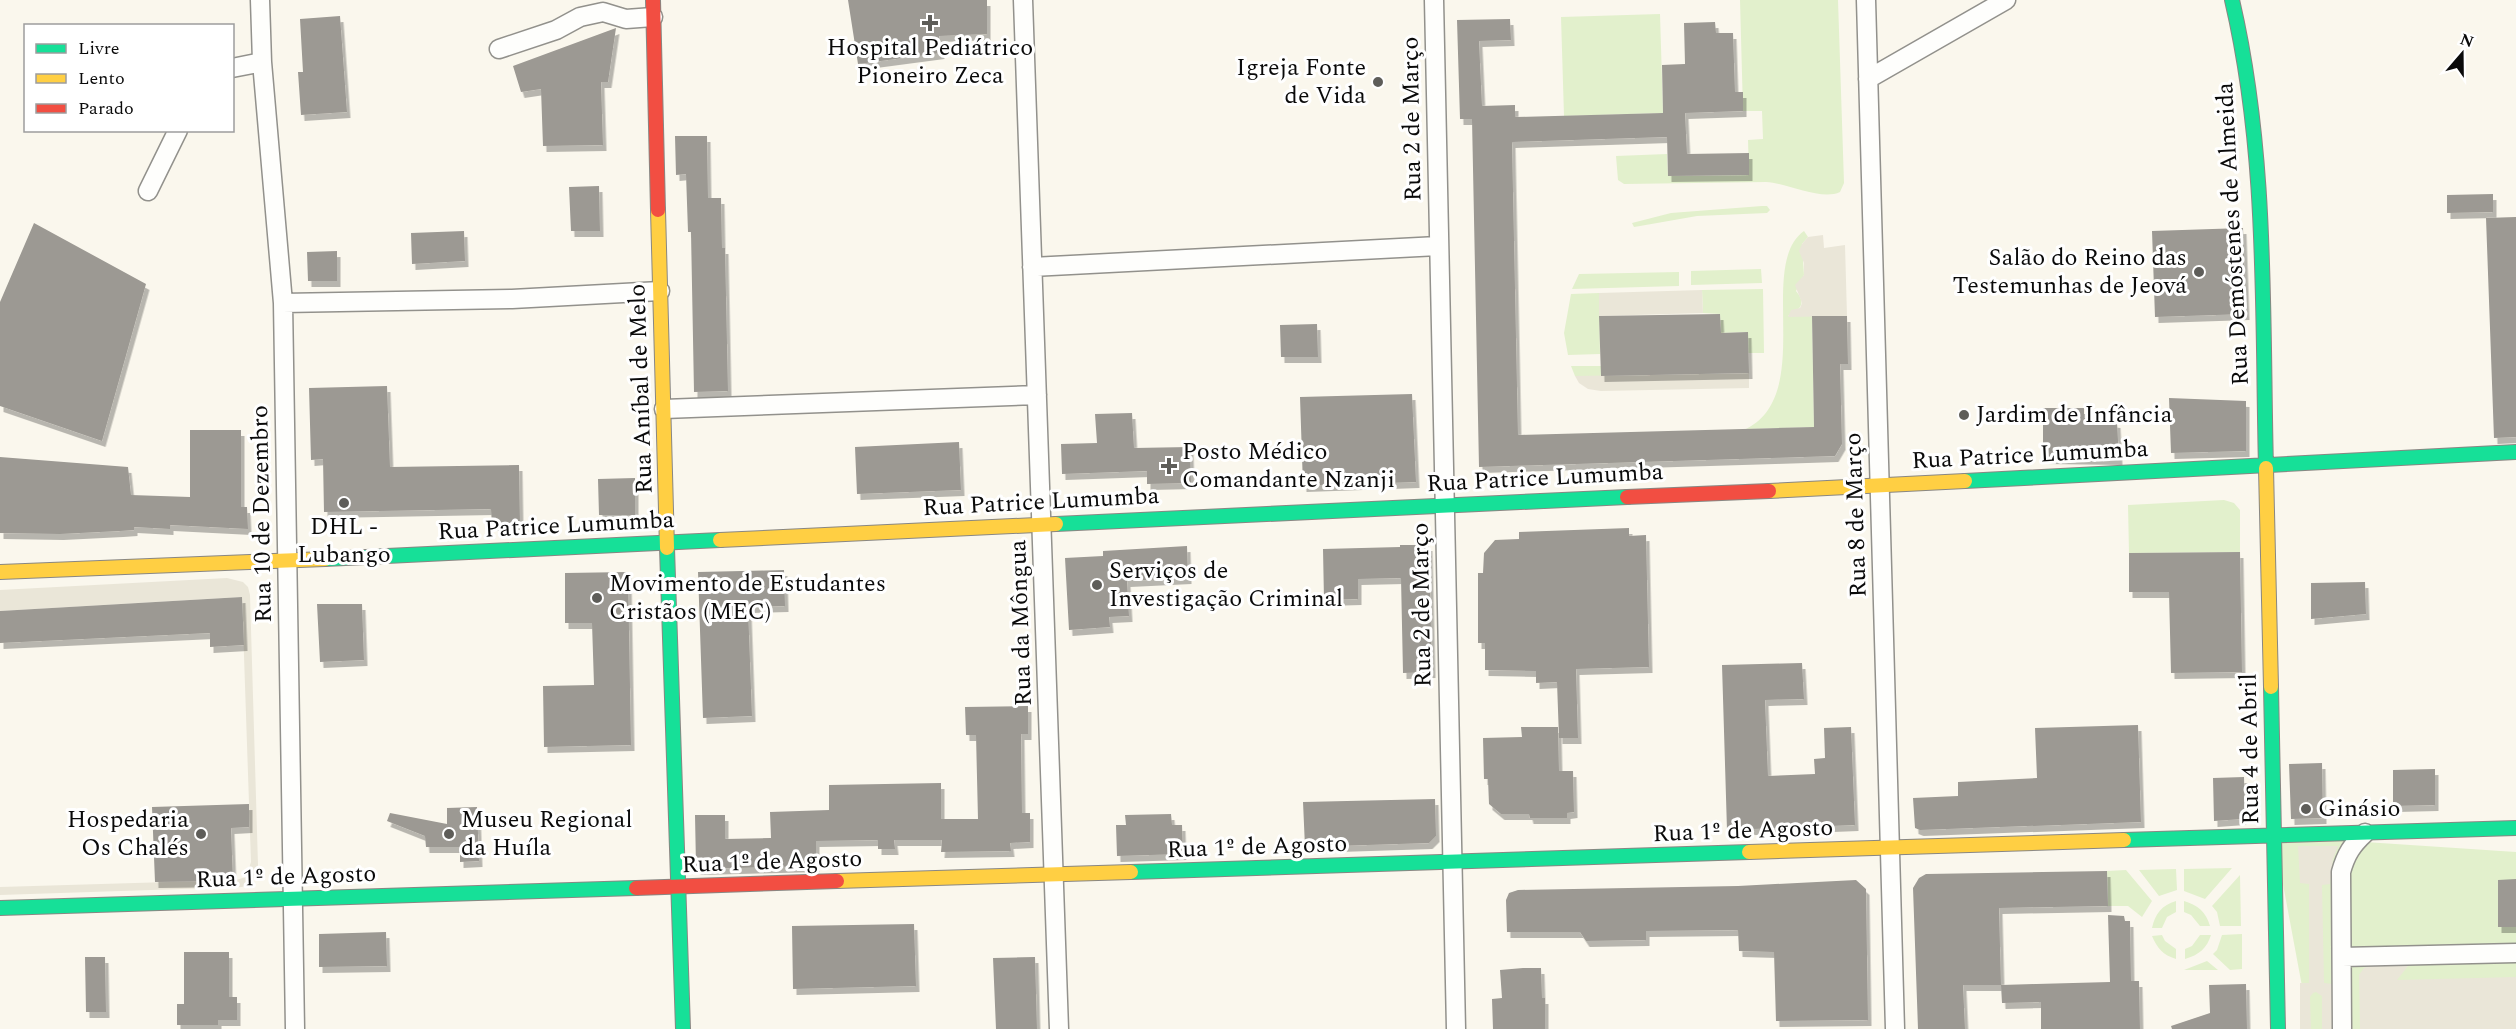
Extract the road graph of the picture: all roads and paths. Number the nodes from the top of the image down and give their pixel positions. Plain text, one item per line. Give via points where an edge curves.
1 (260, 0) edge
2 (269, 0) edge
3 (1023, 0) edge
4 (1434, 0) edge
5 (1866, 0) edge
6 (2006, 0) edge
7 (2232, 0) edge
8 (653, 9) edge
9 (261, 21) junction
10 (499, 49) dead end
11 (262, 62) junction
12 (234, 68) edge
13 (1868, 79) junction
14 (177, 132) edge
15 (148, 191) dead end
16 (1438, 246) junction
17 (1032, 267) junction
18 (660, 291) junction
19 (283, 303) junction
20 (1037, 395) junction
21 (664, 409) junction
22 (2516, 452) edge
23 (2266, 467) junction
24 (1880, 484) junction
25 (1444, 505) junction
26 (1041, 524) junction
27 (667, 543) junction
28 (287, 561) junction
29 (0, 572) edge
30 (2516, 828) edge
31 (2365, 833) junction
32 (2274, 836) junction
33 (1890, 849) junction
34 (1453, 863) junction
35 (1053, 876) junction
36 (679, 888) junction
37 (292, 899) junction
38 (0, 908) edge
39 (2516, 952) edge
40 (2342, 957) junction
41 (295, 1029) edge
42 (683, 1029) edge
43 (1059, 1029) edge
44 (1456, 1029) edge
45 (1895, 1029) edge
46 (2278, 1029) edge
47 (2342, 1029) edge

1 - 9 street, Rua 10 de Dezembro
2 - 9 street
3 - 17 street, Rua da Môngua
4 - 16 street, Rua 2 de Março
5 - 13 street, Rua 8 de Março
6 - 13 street
7 - 23 street, Rua Demóstenes de Almeida via 2241,32 2254,142
8 - 10 street via 626,19 603,12 580,17 556,30
8 - 18 street, Rua Aníbal de Melo
9 - 11 street, Rua 10 de Dezembro
11 - 12 street
11 - 19 street, Rua 10 de Dezembro
13 - 24 street, Rua 8 de Março
14 - 15 street
16 - 17 street
16 - 25 street, Rua 2 de Março
17 - 20 street, Rua da Môngua
18 - 19 street via 512,299
18 - 21 street, Rua Aníbal de Melo
19 - 28 street, Rua 10 de Dezembro
20 - 21 street
20 - 26 street, Rua da Môngua
21 - 27 street, Rua Aníbal de Melo
22 - 23 street, Rua Patrice Lumumba
23 - 24 street, Rua Patrice Lumumba
23 - 32 street, Rua 4 de Abril
24 - 25 street, Rua Patrice Lumumba
24 - 33 street, Rua 8 de Março
25 - 26 street, Rua Patrice Lumumba
25 - 34 street, Rua 2 de Março
26 - 27 street, Rua Patrice Lumumba
26 - 35 street, Rua da Môngua
27 - 28 street, Rua Patrice Lumumba
27 - 36 street, Rua Aníbal de Melo
28 - 29 street, Rua Patrice Lumumba
28 - 37 street, Rua 10 de Dezembro
30 - 31 street, Rua 1º de Agosto
31 - 32 street, Rua 1º de Agosto
31 - 40 street via 2345,857 2341,872
32 - 33 street, Rua 1º de Agosto
32 - 46 street, Rua 4 de Abril
33 - 34 street, Rua 1º de Agosto
33 - 45 street, Rua 8 de Março
34 - 35 street, Rua 1º de Agosto
34 - 44 street, Rua 2 de Março
35 - 36 street, Rua 1º de Agosto
35 - 43 street, Rua da Môngua
36 - 37 street, Rua 1º de Agosto
36 - 42 street, Rua Aníbal de Melo
37 - 38 street, Rua 1º de Agosto
37 - 41 street, Rua 10 de Dezembro
39 - 40 street
40 - 47 street

